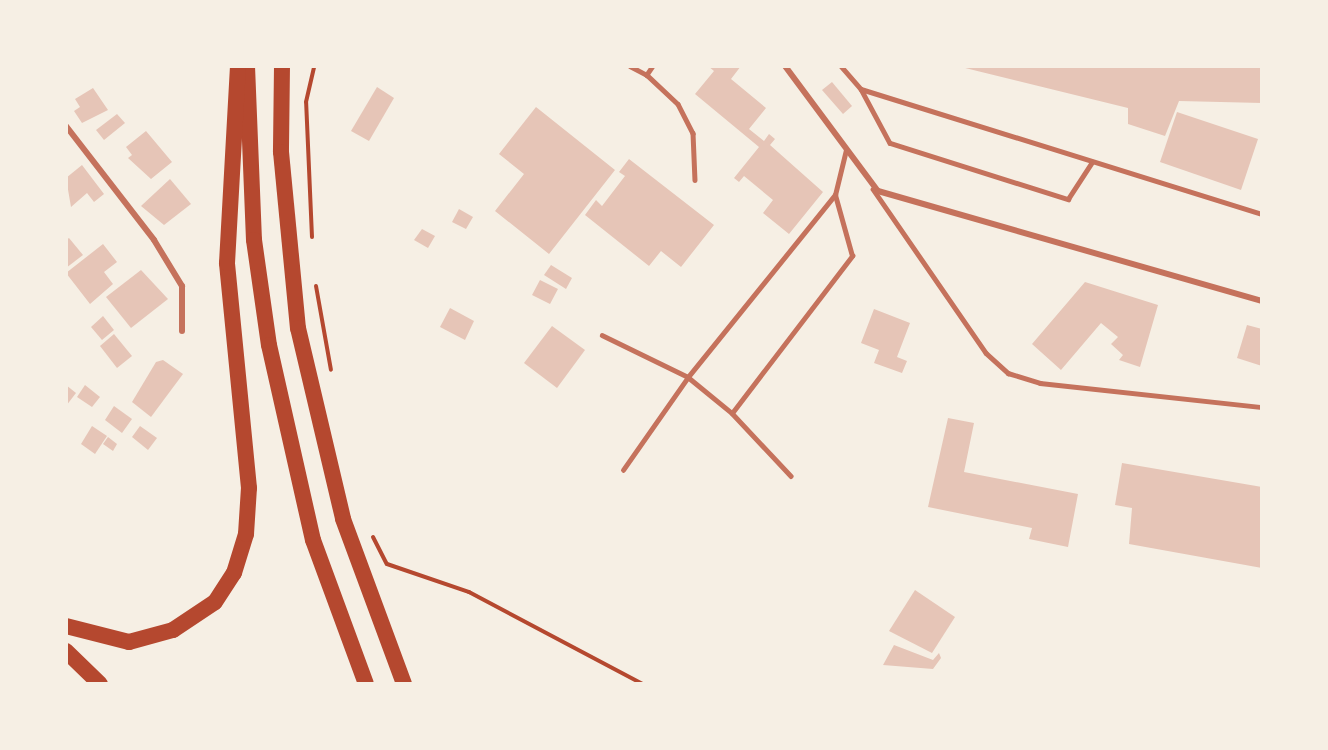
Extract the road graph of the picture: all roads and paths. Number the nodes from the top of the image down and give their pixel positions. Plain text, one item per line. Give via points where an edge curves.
1 (238, 66) edge
2 (248, 66) edge
3 (282, 66) edge
4 (314, 66) edge
5 (630, 66) edge
6 (653, 66) edge
7 (785, 66) edge
8 (841, 66) edge
9 (647, 75) junction
10 (861, 89) junction
11 (66, 126) edge
12 (846, 150) junction
13 (1092, 162) junction
14 (695, 180) dead end
15 (835, 195) junction
16 (1262, 214) edge
17 (312, 242) dead end
18 (315, 277) dead end
19 (1262, 301) edge
20 (182, 332) dead end
21 (602, 335) dead end
22 (688, 377) junction
23 (332, 379) dead end
24 (1262, 407) edge
25 (732, 413) junction
26 (622, 470) dead end
27 (791, 476) dead end
28 (369, 529) dead end
29 (66, 626) edge
30 (66, 651) edge
31 (100, 684) edge
32 (366, 684) edge
33 (404, 684) edge
34 (644, 684) edge

1 - 29 highway via 226,263 249,488 246,534 237,563 215,602 173,630 129,642
2 - 32 highway via 254,240 269,345 313,540
3 - 33 highway via 281,152 298,328 343,519
4 - 17 path via 306,102
5 - 9 lane
6 - 9 lane
7 - 12 street
8 - 10 lane
9 - 14 lane via 678,104 693,133
10 - 13 lane
10 - 13 lane via 890,144 1057,198 1071,196
11 - 20 street via 154,240 182,286
12 - 15 lane
12 - 19 street via 878,191 923,208
12 - 24 lane via 986,353 1008,373 1040,382
13 - 16 lane
15 - 22 lane
15 - 25 lane via 852,256
18 - 23 path
21 - 22 lane
22 - 25 lane
22 - 26 lane
25 - 27 lane
28 - 34 path via 387,564 469,592
30 - 31 highway

